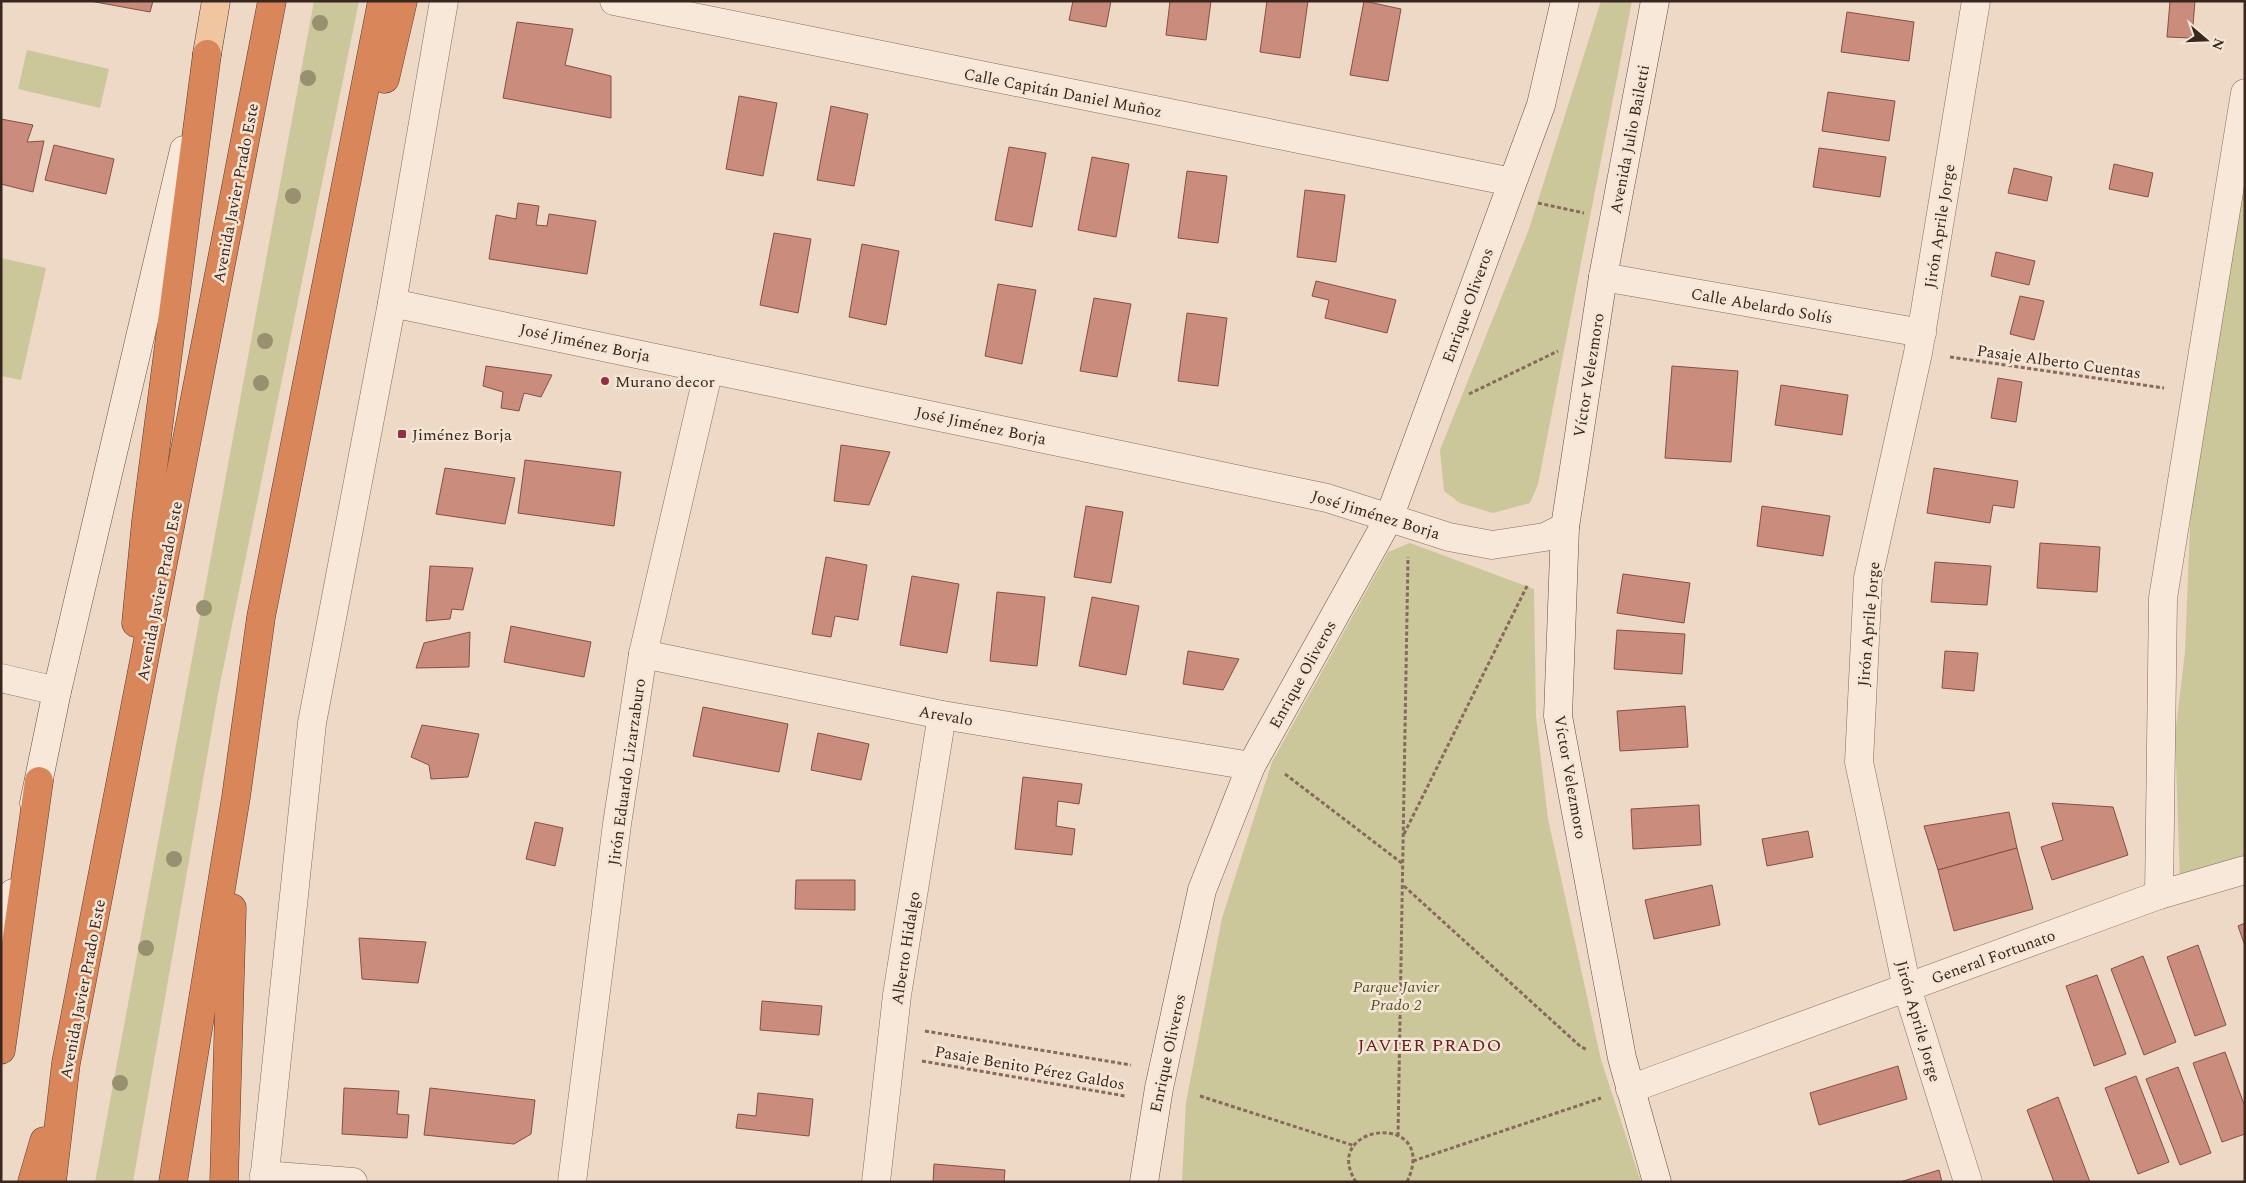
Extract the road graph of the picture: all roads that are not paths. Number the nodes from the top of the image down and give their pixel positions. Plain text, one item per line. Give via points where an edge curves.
1 (216, 1) edge
2 (272, 1) edge
3 (382, 1) edge
4 (403, 1) edge
5 (444, 1) edge
6 (614, 1) edge
7 (1565, 1) edge
8 (1655, 1) edge
9 (1976, 1) edge
10 (207, 54) junction
11 (2245, 94) edge
12 (1509, 189) junction
13 (1603, 277) junction
14 (392, 303) junction
15 (1920, 343) junction
16 (709, 368) junction
17 (1399, 521) junction
18 (1555, 532) junction
19 (261, 617) junction
20 (643, 654) junction
21 (1, 678) edge
22 (57, 690) junction
23 (942, 715) junction
24 (1251, 766) junction
25 (38, 781) junction
26 (119, 796) junction
27 (236, 797) junction
28 (2245, 870) edge
29 (2159, 896) junction
30 (1, 943) edge
31 (1907, 988) junction
32 (1, 1050) edge
33 (66, 1063) junction
34 (1630, 1089) junction
35 (264, 1178) edge
36 (32, 1182) edge
37 (52, 1182) edge
38 (173, 1182) edge
39 (224, 1182) edge
40 (353, 1182) edge
41 (572, 1182) edge
42 (876, 1182) edge
43 (1144, 1182) edge
44 (1657, 1182) edge
45 (1968, 1182) edge

1 - 10 main road
2 - 26 highway, Avenida Javier Prado Este
3 - 19 highway
4 - 19 highway
5 - 14 street
6 - 12 street, Calle Capitán Daniel Muñoz
7 - 12 street via 1541,106
8 - 13 street, Avenida Julio Bailetti
9 - 15 street, Jirón Aprile Jorge
10 - 22 street
10 - 26 highway via 146,521
11 - 29 street via 2163,598
12 - 17 street, Enrique Oliveros via 1427,415
13 - 15 street, Calle Abelardo Solís
13 - 18 street, Víctor Velezmoro
14 - 16 street, José Jiménez Borja
14 - 35 street via 312,723
15 - 31 street, Jirón Aprile Jorge via 1868,578 1859,762
16 - 17 street, José Jiménez Borja via 1328,498
16 - 20 street, Jirón Eduardo Lizarzaburo
17 - 18 street, José Jiménez Borja via 1492,545
17 - 24 street, Enrique Oliveros
18 - 34 street, Víctor Velezmoro via 1558,716
19 - 27 highway
20 - 23 street, Arevalo
20 - 41 street, Jirón Eduardo Lizarzaburo via 617,824
21 - 22 street
22 - 25 street
23 - 24 street, Arevalo
23 - 42 street, Alberto Hidalgo via 897,995
24 - 43 street, Enrique Oliveros via 1202,890 1159,1088
25 - 30 street
25 - 32 highway
26 - 33 highway, Avenida Javier Prado Este
27 - 38 highway
27 - 39 highway
28 - 29 street, General Fortunato
29 - 31 street, General Fortunato
31 - 34 street, General Fortunato
31 - 45 street, Jirón Aprile Jorge
33 - 36 highway
33 - 37 highway, Avenida Javier Prado Este
34 - 44 street, Víctor Velezmoro
35 - 40 street

